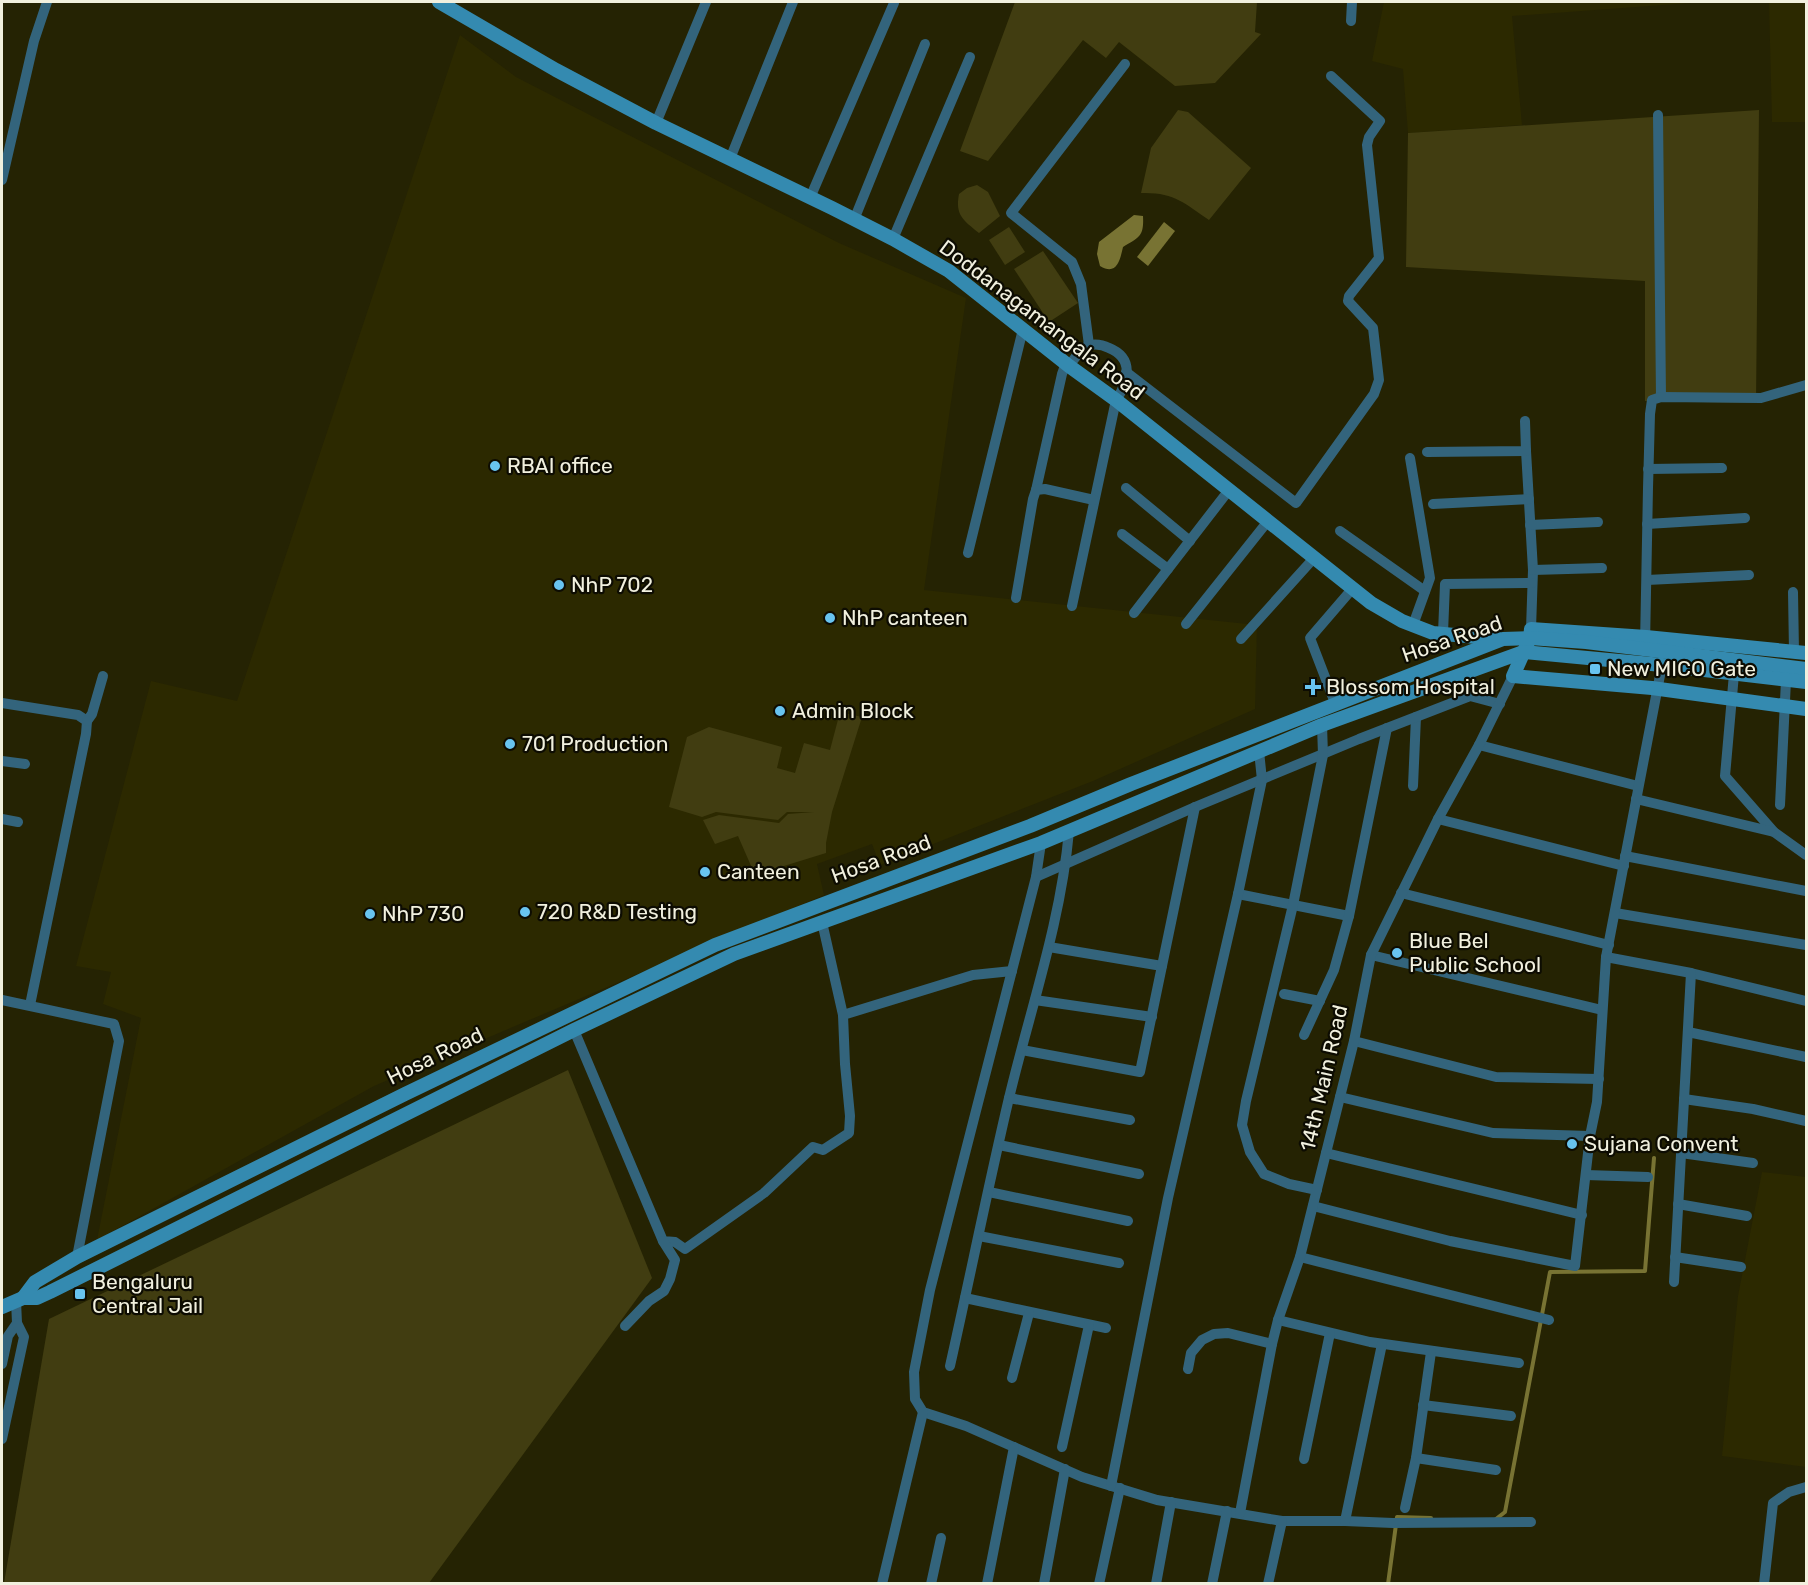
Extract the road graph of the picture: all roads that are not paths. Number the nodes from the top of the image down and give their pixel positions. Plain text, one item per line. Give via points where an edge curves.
1 (47, 2) edge
2 (439, 2) edge
3 (706, 2) edge
4 (793, 2) edge
5 (1352, 2) edge
6 (894, 3) dead end
7 (1351, 21) dead end
8 (925, 44) dead end
9 (970, 57) dead end
10 (1125, 64) dead end
11 (1331, 76) dead end
12 (1658, 114) dead end
13 (656, 123) junction
14 (730, 159) junction
15 (2, 180) edge
16 (810, 198) junction
17 (854, 220) junction
18 (893, 239) junction
19 (1023, 329) junction
20 (1089, 345) junction
21 (1067, 364) junction
22 (1126, 372) junction
23 (1806, 385) edge
24 (1661, 397) junction
25 (1116, 400) junction
26 (1525, 421) dead end
27 (1526, 451) junction
28 (1426, 452) dead end
29 (1410, 458) dead end
30 (1722, 468) dead end
31 (1648, 469) junction
32 (1126, 488) dead end
33 (1036, 490) junction
34 (1229, 490) junction
35 (1529, 499) junction
36 (1094, 500) junction
37 (1433, 504) dead end
38 (1744, 518) dead end
39 (1268, 521) junction
40 (1598, 522) dead end
41 (1647, 524) junction
42 (1530, 525) junction
43 (1340, 531) dead end
44 (1122, 534) dead end
45 (1190, 541) junction
46 (968, 553) dead end
47 (1314, 558) junction
48 (1602, 568) dead end
49 (1168, 569) junction
50 (1533, 570) junction
51 (1749, 575) dead end
52 (1647, 579) junction
53 (1532, 583) junction
54 (1353, 588) junction
55 (1425, 591) junction
56 (1793, 592) dead end
57 (1016, 598) dead end
58 (1072, 606) dead end
59 (1134, 613) dead end
60 (1186, 624) dead end
61 (1413, 625) junction
62 (1443, 633) junction
63 (1530, 633) junction
64 (1241, 639) dead end
65 (1503, 639) junction
66 (1645, 643) junction
67 (1523, 652) junction
68 (1800, 652) edge
69 (1503, 660) junction
70 (1662, 665) junction
71 (1806, 669) edge
72 (1734, 674) junction
73 (103, 676) dead end
74 (1513, 676) junction
75 (1786, 680) junction
76 (1806, 682) edge
77 (1658, 689) junction
78 (1732, 699) junction
79 (2, 703) edge
80 (1335, 703) junction
81 (1500, 704) junction
82 (1785, 706) junction
83 (1806, 709) edge
84 (1416, 717) junction
85 (87, 721) junction
86 (1322, 725) junction
87 (1387, 728) junction
88 (1479, 745) junction
89 (1259, 751) junction
90 (1323, 755) junction
91 (2, 760) edge
92 (25, 764) dead end
93 (1262, 780) junction
94 (1131, 784) junction
95 (1413, 786) dead end
96 (1638, 786) junction
97 (1636, 799) junction
98 (1142, 800) junction
99 (1780, 805) dead end
100 (1195, 807) junction
101 (2, 819) edge
102 (1438, 819) junction
103 (18, 822) dead end
104 (1069, 831) junction
105 (1774, 832) junction
106 (1041, 843) junction
107 (1806, 855) edge
108 (1625, 861) junction
109 (1066, 864) junction
110 (1036, 877) junction
111 (1806, 891) edge
112 (1401, 893) junction
113 (1238, 894) junction
114 (1293, 905) junction
115 (1615, 913) junction
116 (1349, 916) junction
117 (822, 922) junction
118 (1609, 945) junction
119 (1806, 945) edge
120 (1049, 947) junction
121 (1371, 955) junction
122 (1606, 957) junction
123 (1162, 966) junction
124 (1012, 971) junction
125 (1691, 973) junction
126 (1284, 994) dead end
127 (2, 1000) edge
128 (1035, 1000) junction
129 (1320, 1001) junction
130 (1806, 1001) edge
131 (30, 1005) junction
132 (1602, 1010) junction
133 (843, 1015) junction
134 (1152, 1017) junction
135 (574, 1030) junction
136 (1688, 1032) junction
137 (1304, 1035) dead end
138 (1354, 1041) junction
139 (1022, 1050) junction
140 (1806, 1057) edge
141 (1599, 1079) junction
142 (1340, 1097) junction
143 (1009, 1098) junction
144 (1684, 1099) junction
145 (1130, 1120) dead end
146 (1806, 1121) edge
147 (1590, 1136) junction
148 (999, 1144) junction
149 (1326, 1153) junction
150 (1681, 1153) junction
151 (1753, 1163) dead end
152 (1139, 1174) dead end
153 (1586, 1175) junction
154 (1648, 1177) dead end
155 (1317, 1190) junction
156 (989, 1192) junction
157 (1678, 1204) junction
158 (1313, 1206) junction
159 (1582, 1215) junction
160 (1747, 1216) dead end
161 (1128, 1221) dead end
162 (979, 1236) junction
163 (663, 1241) junction
164 (77, 1257) junction
165 (1300, 1257) junction
166 (1675, 1257) junction
167 (1119, 1263) dead end
168 (1741, 1267) dead end
169 (1674, 1282) dead end
170 (965, 1298) junction
171 (20, 1299) junction
172 (2, 1307) edge
173 (1029, 1313) junction
174 (1278, 1320) junction
175 (1549, 1320) dead end
176 (17, 1323) junction
177 (1089, 1325) junction
178 (624, 1326) dead end
179 (1106, 1328) dead end
180 (1330, 1333) junction
181 (1272, 1344) junction
182 (1382, 1344) junction
183 (1431, 1352) junction
184 (1519, 1363) dead end
185 (2, 1364) edge
186 (950, 1366) dead end
187 (1188, 1369) dead end
188 (1012, 1378) dead end
189 (1423, 1405) junction
190 (923, 1412) junction
191 (1511, 1416) dead end
192 (2, 1439) edge
193 (1014, 1447) junction
194 (1062, 1447) dead end
195 (1416, 1458) junction
196 (1304, 1459) dead end
197 (1065, 1469) junction
198 (1496, 1470) dead end
199 (1116, 1487) junction
200 (1806, 1487) edge
201 (1171, 1502) junction
202 (1405, 1508) dead end
203 (1227, 1511) junction
204 (1240, 1513) junction
205 (1282, 1521) junction
206 (1345, 1521) junction
207 (1531, 1522) dead end
208 (941, 1538) dead end
209 (882, 1584) edge
210 (931, 1584) edge
211 (987, 1584) edge
212 (1044, 1584) edge
213 (1099, 1584) edge
214 (1156, 1584) edge
215 (1212, 1584) edge
216 (1268, 1584) edge
217 (1764, 1584) edge

1 - 15 street via 34,41
2 - 13 main road, Doddanagamangala Road
3 - 13 street
4 - 14 street
5 - 7 street
6 - 16 street
8 - 17 street
9 - 18 street
10 - 20 street via 1011,213 1072,262 1081,284
11 - 22 street via 1380,121 1367,145 1379,258 1348,301 1373,328 1379,380 1374,394 1296,503
12 - 24 street
13 - 14 main road, Doddanagamangala Road
14 - 16 main road, Doddanagamangala Road
16 - 17 main road, Doddanagamangala Road
17 - 18 main road, Doddanagamangala Road
18 - 19 main road, Doddanagamangala Road via 949,271
19 - 21 main road, Doddanagamangala Road
19 - 46 street
20 - 21 street
20 - 22 street via 1115,351 1124,359
21 - 25 main road, Doddanagamangala Road
21 - 33 street
22 - 25 street via 1126,382
23 - 24 street via 1761,398
24 - 31 street via 1652,400
25 - 34 main road, Doddanagamangala Road
25 - 36 street
26 - 27 street
27 - 28 street
27 - 35 street
29 - 55 street via 1430,578
30 - 31 street
31 - 41 street
32 - 45 street
33 - 36 street
33 - 57 street
34 - 39 main road, Doddanagamangala Road
34 - 45 street
35 - 37 street
35 - 42 street
36 - 58 street
38 - 41 street
39 - 47 main road, Doddanagamangala Road
39 - 60 street
40 - 42 street
41 - 52 street
42 - 50 street
43 - 55 street
44 - 49 street
45 - 49 street
47 - 54 main road, Doddanagamangala Road
47 - 64 street
48 - 50 street
49 - 59 street
50 - 53 street
51 - 52 street
52 - 66 street
53 - 62 street via 1445,584
53 - 63 street
54 - 61 main road, Doddanagamangala Road via 1371,603
54 - 80 street via 1310,638
55 - 61 street
56 - 68 street
61 - 62 main road, Doddanagamangala Road
62 - 65 main road, Doddanagamangala Road
63 - 65 main road, Hosa Road
63 - 66 main road, Hosa Road
63 - 67 main road
65 - 69 main road
65 - 80 main road, Hosa Road
66 - 68 main road
66 - 71 main road
67 - 69 main road, Hosa Road
67 - 70 main road, Hosa Road
67 - 74 main road
69 - 86 main road, Hosa Road
70 - 72 main road, Hosa Road
70 - 77 street
72 - 75 main road, Hosa Road
72 - 78 street
73 - 85 street
74 - 77 main road
74 - 81 street, 14th Main Road
75 - 76 main road, Hosa Road
75 - 82 street
77 - 78 main road
77 - 96 street
78 - 82 main road
78 - 105 street via 1725,776
79 - 85 street via 78,715
80 - 94 main road, Hosa Road
81 - 84 street via 1470,696
81 - 88 street, 14th Main Road
82 - 83 main road
82 - 99 street
84 - 87 street
84 - 95 street
85 - 131 street
86 - 89 main road, Hosa Road
86 - 90 street
87 - 90 street
87 - 116 street
88 - 96 street
88 - 102 street, 14th Main Road
89 - 93 street
89 - 98 main road, Hosa Road
90 - 93 street
90 - 114 street
91 - 92 street
93 - 100 street
93 - 113 street
94 - 98 main road
94 - 164 main road, Hosa Road via 715,945
96 - 97 street
97 - 105 street
97 - 108 street
98 - 104 main road, Hosa Road
100 - 109 street
100 - 123 street
101 - 103 street
102 - 108 street
102 - 112 street, 14th Main Road
104 - 106 main road, Hosa Road
104 - 109 street
105 - 107 street
106 - 110 street
106 - 117 main road, Hosa Road
108 - 111 street
108 - 115 street
109 - 110 street
109 - 120 street
110 - 124 street
112 - 118 street
112 - 121 street, 14th Main Road
113 - 114 street
113 - 199 street via 1168,1198
114 - 116 street
114 - 155 street via 1242,1125 1250,1152 1264,1174
115 - 118 street
115 - 119 street
116 - 129 street via 1334,970
117 - 133 street
117 - 135 main road, Hosa Road via 734,954
118 - 122 street
120 - 123 street
120 - 128 street
121 - 132 street
121 - 138 street, 14th Main Road
122 - 125 street
122 - 132 street
123 - 134 street
124 - 133 street via 973,975
124 - 190 street via 930,1290 914,1372 915,1399
125 - 130 street
125 - 136 street
126 - 129 street
127 - 131 street
128 - 134 street
128 - 139 street
129 - 137 street
131 - 164 street via 114,1024 119,1041
132 - 141 street
133 - 163 street via 849,1133 823,1150 813,1147 764,1193 685,1249 675,1242
134 - 139 street via 1140,1072
135 - 163 street
135 - 171 main road, Hosa Road via 50,1292
136 - 140 street
136 - 144 street
138 - 141 street via 1496,1077
138 - 142 street, 14th Main Road
139 - 143 street
141 - 147 street
142 - 147 street via 1492,1133
142 - 149 street, 14th Main Road
143 - 145 street
143 - 148 street
144 - 146 street
144 - 150 street
147 - 153 street
148 - 152 street
148 - 156 street
149 - 155 street, 14th Main Road
149 - 159 street
150 - 151 street
150 - 157 street
153 - 154 street
153 - 159 street
155 - 158 street, 14th Main Road
156 - 161 street
156 - 162 street
157 - 160 street
157 - 166 street
158 - 159 street via 1450,1241 1575,1266
158 - 165 street, 14th Main Road
162 - 167 street
162 - 170 street
163 - 178 street via 675,1260 670,1279 664,1291
164 - 171 main road, Hosa Road via 35,1282
165 - 174 street, 14th Main Road
165 - 175 street
166 - 168 street
166 - 169 street
170 - 173 street
170 - 186 street
171 - 172 main road, Hosa Road
171 - 176 street
173 - 177 street
173 - 188 street
174 - 180 street
174 - 181 street, 14th Main Road
176 - 185 street via 8,1336
176 - 192 street via 24,1337
177 - 179 street
177 - 194 street
180 - 182 street
180 - 196 street
181 - 187 street via 1228,1333 1214,1334 1202,1340 1191,1353
181 - 204 street, 14th Main Road
182 - 183 street
182 - 206 street
183 - 184 street
183 - 189 street
189 - 191 street
189 - 195 street
190 - 193 street
190 - 209 street
193 - 197 street
193 - 211 street
195 - 198 street
195 - 202 street
197 - 199 street
197 - 212 street
199 - 201 street
199 - 213 street
200 - 217 street via 1773,1503
201 - 203 street
201 - 214 street
203 - 204 street
203 - 215 street
204 - 205 street
205 - 206 street
205 - 216 street
206 - 207 street
208 - 210 street

